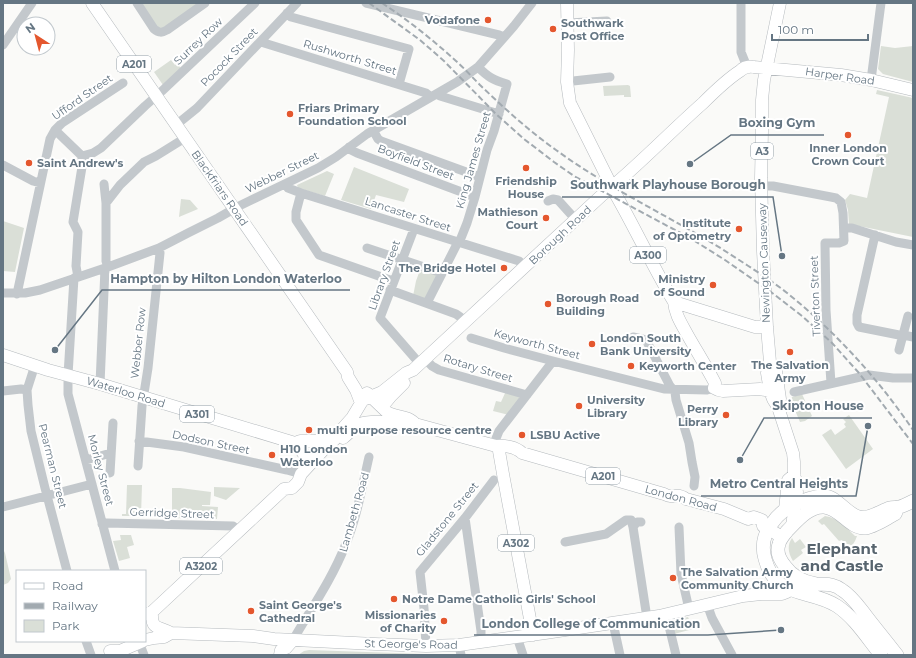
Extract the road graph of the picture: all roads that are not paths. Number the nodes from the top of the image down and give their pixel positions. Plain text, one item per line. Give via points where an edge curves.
1 (92, 3) edge
2 (137, 3) edge
3 (205, 3) edge
4 (255, 3) edge
5 (297, 3) edge
6 (366, 3) edge
7 (532, 3) edge
8 (567, 3) edge
9 (741, 3) edge
10 (780, 3) edge
11 (881, 3) edge
12 (27, 5) edge
13 (287, 13) junction
14 (607, 21) dead end
15 (568, 23) junction
16 (504, 37) junction
17 (261, 41) junction
18 (3, 45) edge
19 (478, 67) junction
20 (747, 67) junction
21 (766, 68) junction
22 (610, 77) dead end
23 (871, 80) junction
24 (123, 82) dead end
25 (567, 82) junction
26 (399, 84) junction
27 (913, 90) edge
28 (156, 96) junction
29 (434, 96) junction
30 (498, 114) junction
31 (176, 125) junction
32 (55, 130) junction
33 (373, 130) junction
34 (185, 138) junction
35 (349, 148) junction
36 (82, 156) junction
37 (3, 165) edge
38 (480, 177) junction
39 (40, 183) junction
40 (104, 184) dead end
41 (284, 184) junction
42 (762, 186) junction
43 (613, 187) junction
44 (301, 193) junction
45 (475, 197) junction
46 (548, 201) dead end
47 (106, 203) junction
48 (234, 209) junction
49 (576, 220) junction
50 (844, 228) junction
51 (414, 229) junction
52 (875, 235) junction
53 (459, 243) junction
54 (913, 245) edge
55 (158, 248) junction
56 (367, 248) dead end
57 (402, 260) junction
58 (526, 266) junction
59 (106, 267) junction
60 (442, 273) junction
61 (76, 277) junction
62 (392, 285) junction
63 (3, 293) edge
64 (16, 294) junction
65 (674, 302) junction
66 (427, 303) junction
67 (908, 316) dead end
68 (466, 321) junction
69 (767, 327) junction
70 (903, 335) junction
71 (913, 336) edge
72 (633, 337) dead end
73 (471, 338) dead end
74 (899, 350) dead end
75 (3, 355) edge
76 (553, 361) junction
77 (770, 362) junction
78 (419, 364) junction
79 (35, 365) junction
80 (347, 372) junction
81 (68, 375) junction
82 (913, 378) edge
83 (831, 383) junction
84 (100, 384) junction
85 (714, 388) junction
86 (673, 389) junction
87 (27, 390) junction
88 (3, 391) edge
89 (770, 391) junction
90 (794, 392) dead end
91 (527, 395) junction
92 (144, 397) junction
93 (371, 397) junction
94 (359, 406) junction
95 (382, 407) junction
96 (778, 407) junction
97 (373, 422) junction
98 (113, 424) dead end
99 (415, 424) junction
100 (139, 441) junction
101 (332, 441) junction
102 (297, 446) junction
103 (496, 448) junction
104 (111, 453) junction
105 (369, 457) dead end
106 (86, 460) junction
107 (138, 466) dead end
108 (304, 471) junction
109 (110, 473) dead end
110 (494, 480) dead end
111 (92, 484) junction
112 (694, 486) dead end
113 (47, 496) junction
114 (913, 501) edge
115 (3, 507) edge
116 (791, 507) junction
117 (848, 516) junction
118 (465, 518) junction
119 (641, 522) dead end
120 (102, 524) junction
121 (792, 526) junction
122 (633, 527) junction
123 (679, 527) dead end
124 (766, 527) junction
125 (239, 531) junction
126 (782, 537) junction
127 (565, 542) dead end
128 (112, 569) edge
129 (67, 570) edge
130 (792, 574) junction
131 (790, 590) junction
132 (707, 604) junction
133 (689, 609) junction
134 (149, 613) edge
135 (666, 614) junction
136 (648, 618) junction
137 (613, 623) junction
138 (170, 633) junction
139 (532, 635) junction
140 (517, 637) junction
141 (146, 640) edge
142 (86, 642) edge
143 (140, 642) edge
144 (144, 642) edge
145 (481, 642) junction
146 (426, 646) junction
147 (110, 649) edge
148 (287, 649) edge
149 (460, 650) edge
150 (91, 655) edge
151 (144, 655) edge
152 (523, 655) edge
153 (620, 655) edge
154 (676, 655) edge
155 (732, 655) edge
156 (881, 655) edge
157 (897, 655) edge

1 - 28 main road, Blackfriars Road / A201
2 - 3 street via 154,29 164,32
4 - 28 street, Surrey Row
5 - 13 street, Pocock Street
6 - 16 street
7 - 16 street, Webber Street
8 - 15 main road, A300
9 - 20 street via 741,52
10 - 21 main road, A3
11 - 23 street
12 - 18 street
13 - 17 street, Pocock Street
13 - 26 street via 409,49
14 - 15 street
15 - 25 main road, A300
16 - 19 street, Webber Street
17 - 26 street, Rushworth Street
17 - 31 street, Pocock Street via 197,108
19 - 29 street, Webber Street
19 - 30 street, King James Street via 496,81 507,84
20 - 21 main road
20 - 43 main road, Borough Road / A3202 via 720,87
21 - 23 main road, Harper Road
21 - 42 main road, Newington Causeway / A3 via 762,100
22 - 25 street
23 - 27 main road, Harper Road
24 - 32 street, Ufford Street
25 - 43 main road, A300 via 572,106
26 - 29 street, Rushworth Street
28 - 31 main road, Blackfriars Road / A201
28 - 36 street, Surrey Row via 97,151
29 - 30 street, Rushworth Street
29 - 33 street, Webber Street
30 - 38 street, King James Street
31 - 34 main road, Blackfriars Road / A201
32 - 36 street
32 - 39 street, Ufford Street via 50,139
33 - 35 street, Webber Street
33 - 38 street via 381,141
34 - 47 street via 144,162
34 - 48 main road, Blackfriars Road / A201
35 - 41 street, Webber Street via 328,162
35 - 45 street, Boyfield Street
36 - 61 street, Morley Street via 73,222 78,232
37 - 39 street
38 - 45 street, King James Street
39 - 64 street, Ufford Street
40 - 47 street
41 - 44 street, Lancaster Street
41 - 48 street, Webber Street
42 - 50 street, Tiverton Street via 836,198 841,202
42 - 69 main road, Newington Causeway / A3
43 - 49 main road, Borough Road / A3202
43 - 65 main road, A300
44 - 51 street, Lancaster Street
44 - 62 street via 296,220 319,255
45 - 53 street, King James Street
46 - 49 street via 558,200
47 - 59 street
48 - 55 street, Webber Street
48 - 80 main road, Blackfriars Road / A201
49 - 58 main road, Borough Road / A3202
50 - 52 street
50 - 83 street, Tiverton Street via 844,241 825,243
51 - 53 street, Lancaster Street
51 - 57 street, Library Street
52 - 54 street
52 - 70 street via 856,323 859,327
53 - 58 street, Lancaster Street via 519,261
53 - 60 street, King James Street
55 - 59 street, Webber Street
55 - 92 street, Webber Row via 160,253
56 - 57 street
57 - 60 street
57 - 62 street, Library Street
58 - 68 main road, Borough Road / A3202
59 - 61 street, Webber Street
59 - 84 street
60 - 66 street, King James Street
61 - 64 street, Webber Street via 40,290
61 - 81 street, Morley Street
62 - 66 street
62 - 78 street, Library Street via 380,318
63 - 64 street, Webber Street
65 - 69 main road via 755,327
65 - 85 main road, A300 via 680,321 715,383
66 - 68 street via 459,315
67 - 70 street
68 - 78 main road, Borough Road / A3202
69 - 77 main road, Newington Causeway / A3
70 - 71 street
70 - 74 street
72 - 86 street via 646,340
73 - 76 street, Keyworth Street
75 - 79 main road, Waterloo Road / A301
76 - 86 street, Keyworth Street via 664,389
76 - 91 street
77 - 89 main road, Newington Causeway / A3 via 767,372
77 - 96 main road, Newington Causeway / A3 via 776,370 780,399
78 - 91 street, Rotary Street
78 - 93 main road, Borough Road / A3202 via 382,392
78 - 95 main road, Borough Road / A3202 via 410,378
79 - 81 main road, Waterloo Road / A301
79 - 87 street, Pearman Street
80 - 93 main road, Blackfriars Road / A201 via 352,374
80 - 94 main road, Blackfriars Road / A201 via 356,390
81 - 84 main road, Waterloo Road / A301
81 - 106 street, Morley Street via 68,397
82 - 83 street via 869,375
83 - 90 street
84 - 92 main road, Waterloo Road / A301
85 - 86 street, Keyworth Street
85 - 89 main road via 723,391
86 - 112 street via 689,443 695,477
87 - 88 street
87 - 113 street, Pearman Street via 31,430
89 - 96 main road, Newington Causeway / A3
91 - 103 street via 499,431
92 - 100 street, Webber Row
92 - 102 main road, Waterloo Road / A301
93 - 94 main road, A3202 via 363,400
93 - 95 main road, A201
94 - 97 main road via 362,417
94 - 101 main road, A3202
95 - 99 main road, A201 via 388,413 412,420
96 - 116 main road, Newington Causeway / A3 via 793,453 794,475 788,480
97 - 99 main road, A201 via 410,426
97 - 101 main road via 358,425 340,440
98 - 104 street
99 - 103 main road, A201
100 - 107 street
100 - 108 street, Dodson Street via 184,447 287,470
101 - 102 main road, Waterloo Road
101 - 108 main road, A3202
102 - 108 main road via 305,456
103 - 124 main road, London Road / A201 via 517,457 522,453 671,496 676,495 748,519 761,519
103 - 139 main road, A302
104 - 106 street
104 - 109 street
105 - 148 street, Lambeth Road via 362,490 341,557
106 - 111 street, Morley Street
108 - 125 main road, A3202 via 292,488 284,489
110 - 118 street, Gladstone Street
111 - 113 street
111 - 120 street, Morley Street
113 - 115 street
113 - 129 street, Pearman Street
114 - 117 highway via 863,518
116 - 117 highway via 825,496 831,498
116 - 121 main road, A3
116 - 124 highway
117 - 121 highway via 830,508 815,508
118 - 145 street
118 - 146 street, Gladstone Street via 420,572
119 - 122 street via 637,522
120 - 125 street, Gerridge Street via 233,526
120 - 128 street, Morley Street
121 - 126 highway
122 - 127 street via 630,520 626,520 606,534
122 - 136 street
123 - 133 street via 681,574
124 - 126 main road
124 - 131 highway via 763,552 768,569 774,578
125 - 134 main road, A3202
126 - 130 highway via 778,544 779,555 781,562
130 - 131 main road via 794,584
130 - 157 highway via 816,584 835,586 847,593
131 - 132 main road, St George's Road via 782,594 743,596
131 - 156 highway via 831,602 841,609
132 - 133 main road, St George's Road
132 - 155 street
133 - 135 main road, St George's Road
134 - 138 main road, St George's Road / A3202 via 158,628
135 - 136 main road, St George's Road
135 - 154 street
136 - 137 main road, St George's Road
137 - 139 main road, St George's Road
137 - 153 street
138 - 141 main road, St George's Road via 164,637
138 - 148 main road, St George's Road via 253,636 274,639
139 - 140 main road, St George's Road
140 - 145 main road, St George's Road
140 - 152 street
142 - 150 street
143 - 147 main road, St George's Road via 120,651
144 - 151 street
145 - 149 main road, St George's Road
146 - 148 main road, St George's Road
146 - 149 main road, St George's Road

